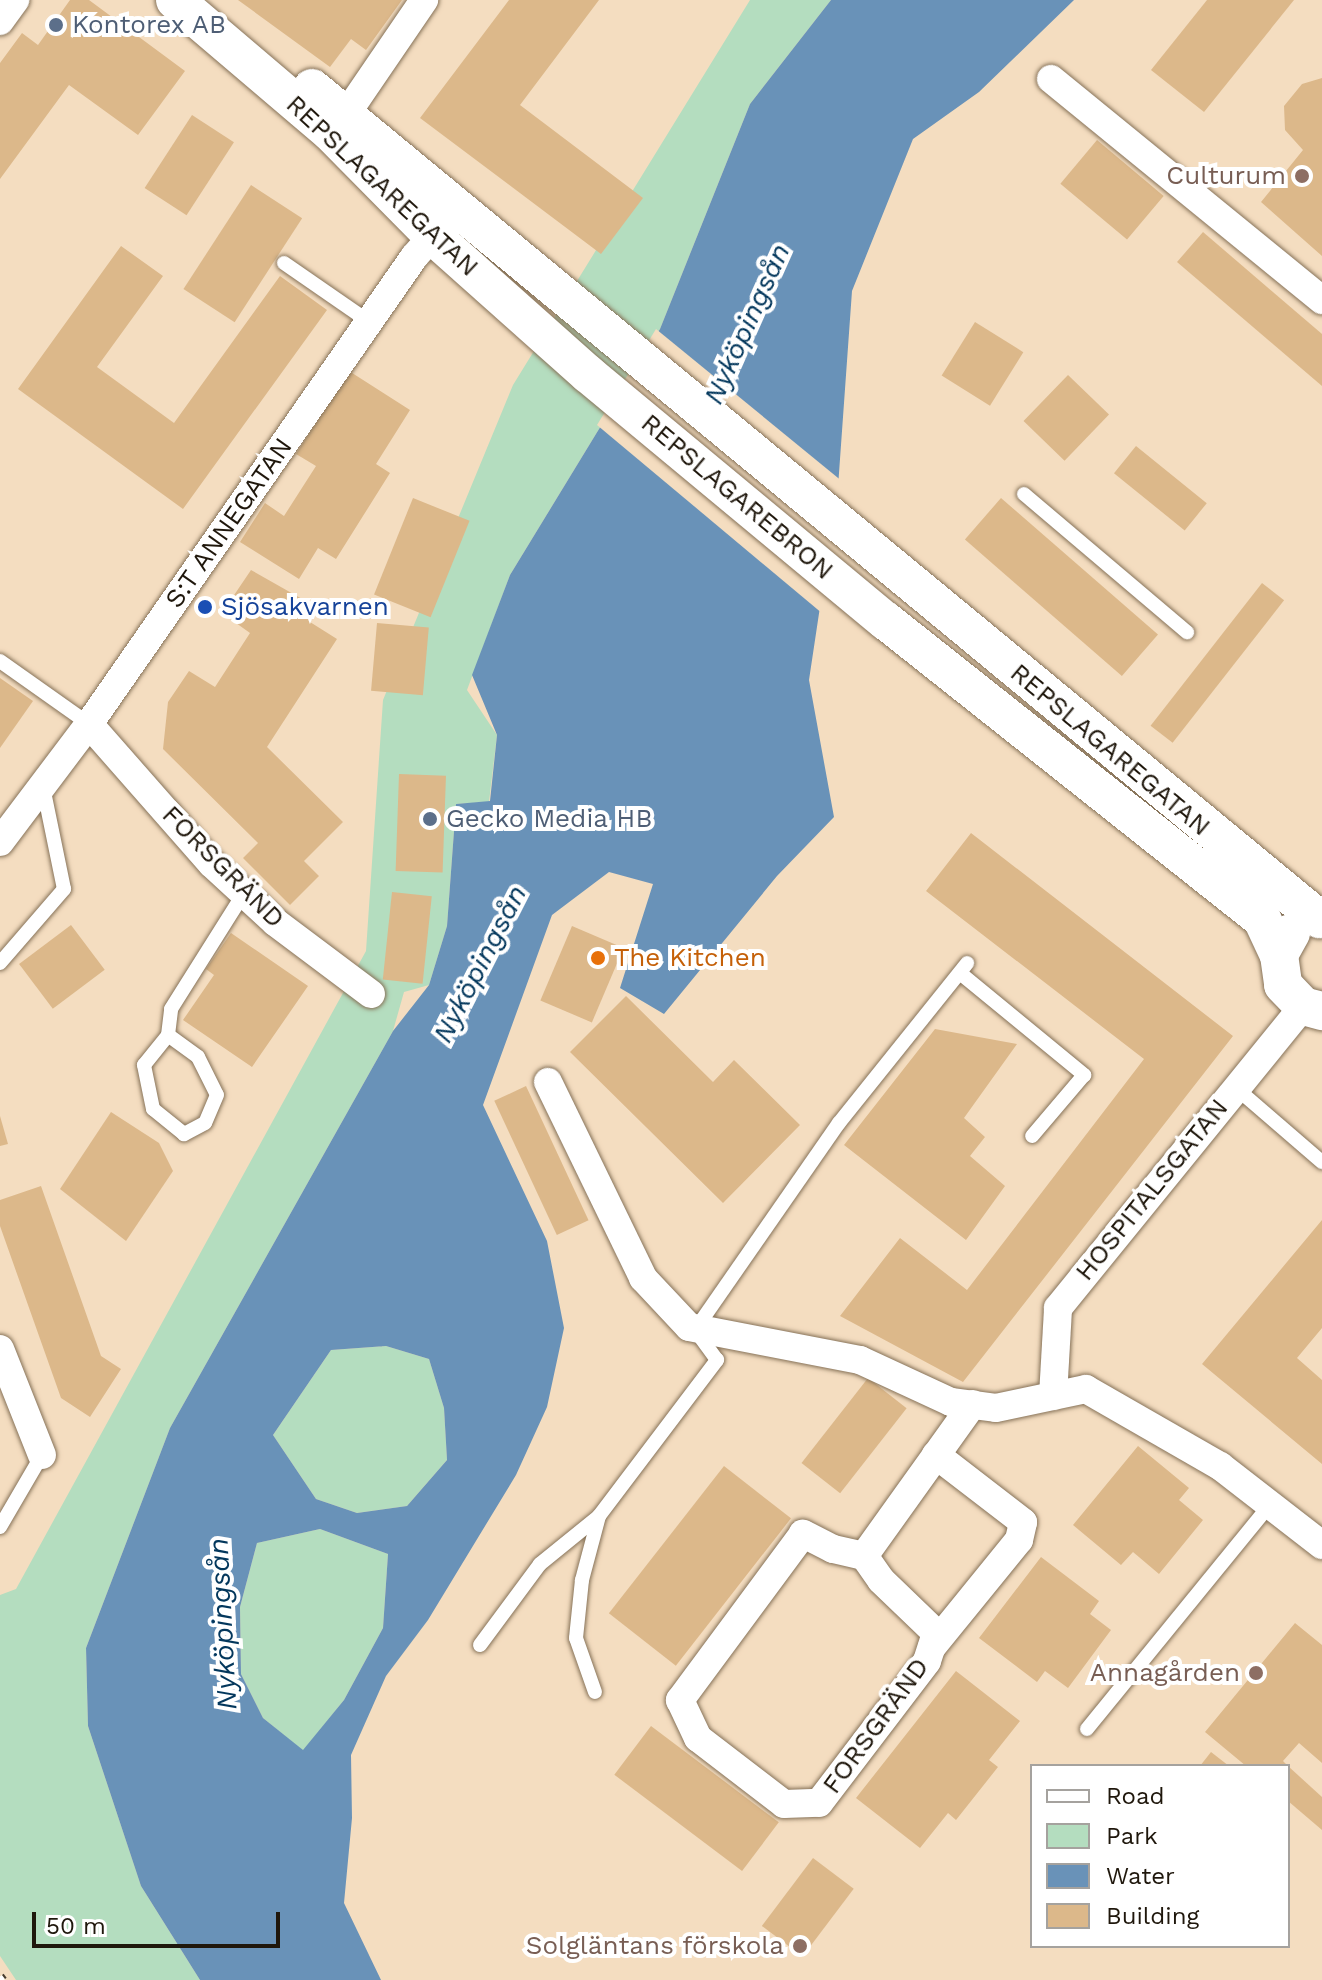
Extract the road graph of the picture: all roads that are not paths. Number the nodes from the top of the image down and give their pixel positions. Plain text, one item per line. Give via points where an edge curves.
1 (15, 0) edge
2 (175, 0) edge
3 (192, 0) edge
4 (424, 0) edge
5 (0, 21) edge
6 (1051, 79) dead end
7 (347, 113) junction
8 (460, 207) junction
9 (433, 236) junction
10 (284, 263) dead end
11 (1322, 300) edge
12 (368, 321) junction
13 (615, 335) joint
14 (588, 374) joint
15 (1024, 494) dead end
16 (903, 578) joint
17 (886, 621) joint
18 (1187, 632) dead end
19 (0, 661) edge
20 (89, 724) junction
21 (43, 786) junction
22 (0, 842) edge
23 (244, 893) junction
24 (1320, 919) edge
25 (1279, 955) junction
26 (0, 963) edge
27 (371, 994) dead end
28 (1313, 1008) edge
29 (168, 1035) junction
30 (548, 1082) dead end
31 (1235, 1086) junction
32 (1032, 1136) dead end
33 (1322, 1162) edge
34 (695, 1330) junction
35 (2, 1359) edge
36 (1053, 1396) junction
37 (973, 1404) junction
38 (42, 1455) joint
39 (936, 1455) junction
40 (1270, 1505) junction
41 (599, 1516) junction
42 (0, 1527) edge
43 (1322, 1545) edge
44 (864, 1556) junction
45 (480, 1645) dead end
46 (932, 1647) junction
47 (595, 1692) dead end
48 (1087, 1729) dead end

1 - 5 street
2 - 9 main road, REPSLAGAREGATAN via 330,132
3 - 7 main road, REPSLAGAREGATAN
4 - 7 street
6 - 11 street
7 - 8 main road, REPSLAGAREGATAN
8 - 9 street, S:T ANNEGATAN
8 - 13 main road, REPSLAGAREGATAN
9 - 12 street, S:T ANNEGATAN
9 - 14 main road, REPSLAGAREGATAN
10 - 12 lane
12 - 20 street, S:T ANNEGATAN
13 - 16 main road, REPSLAGAREBRON
14 - 17 main road, REPSLAGAREBRON
15 - 18 lane
16 - 24 main road, REPSLAGAREGATAN
17 - 25 main road, REPSLAGAREGATAN via 1262,919
19 - 20 lane
20 - 21 street, S:T ANNEGATAN
20 - 23 street, FORSGRÄND
21 - 22 street, S:T ANNEGATAN
21 - 26 lane via 64,889
23 - 27 street, FORSGRÄND
23 - 29 lane via 171,1009
24 - 25 main road via 1300,925
25 - 28 main road, REPSLAGAREGATAN via 1283,985
28 - 31 street, HOSPITALSGATAN
29 - 29 lane via 144,1065 153,1109 184,1134 205,1123 217,1095 198,1057
30 - 34 street via 643,1278
31 - 33 lane
31 - 36 street, HOSPITALSGATAN via 1058,1308
32 - 34 lane via 1084,1075 964,968 839,1123
34 - 37 street via 860,1360 951,1402
34 - 41 lane via 717,1360
35 - 38 street
36 - 37 street via 996,1408
36 - 40 street via 1086,1389 1220,1466
37 - 39 street
38 - 42 lane
39 - 44 street
39 - 46 street via 1023,1522 1019,1540
40 - 43 street
40 - 48 lane
41 - 45 lane via 540,1564
41 - 47 lane via 582,1580 576,1638
44 - 46 street, FORSGRÄND via 936,1633
44 - 46 street, FORSGRÄND via 803,1534 680,1700 698,1738 784,1804 819,1803 927,1661

